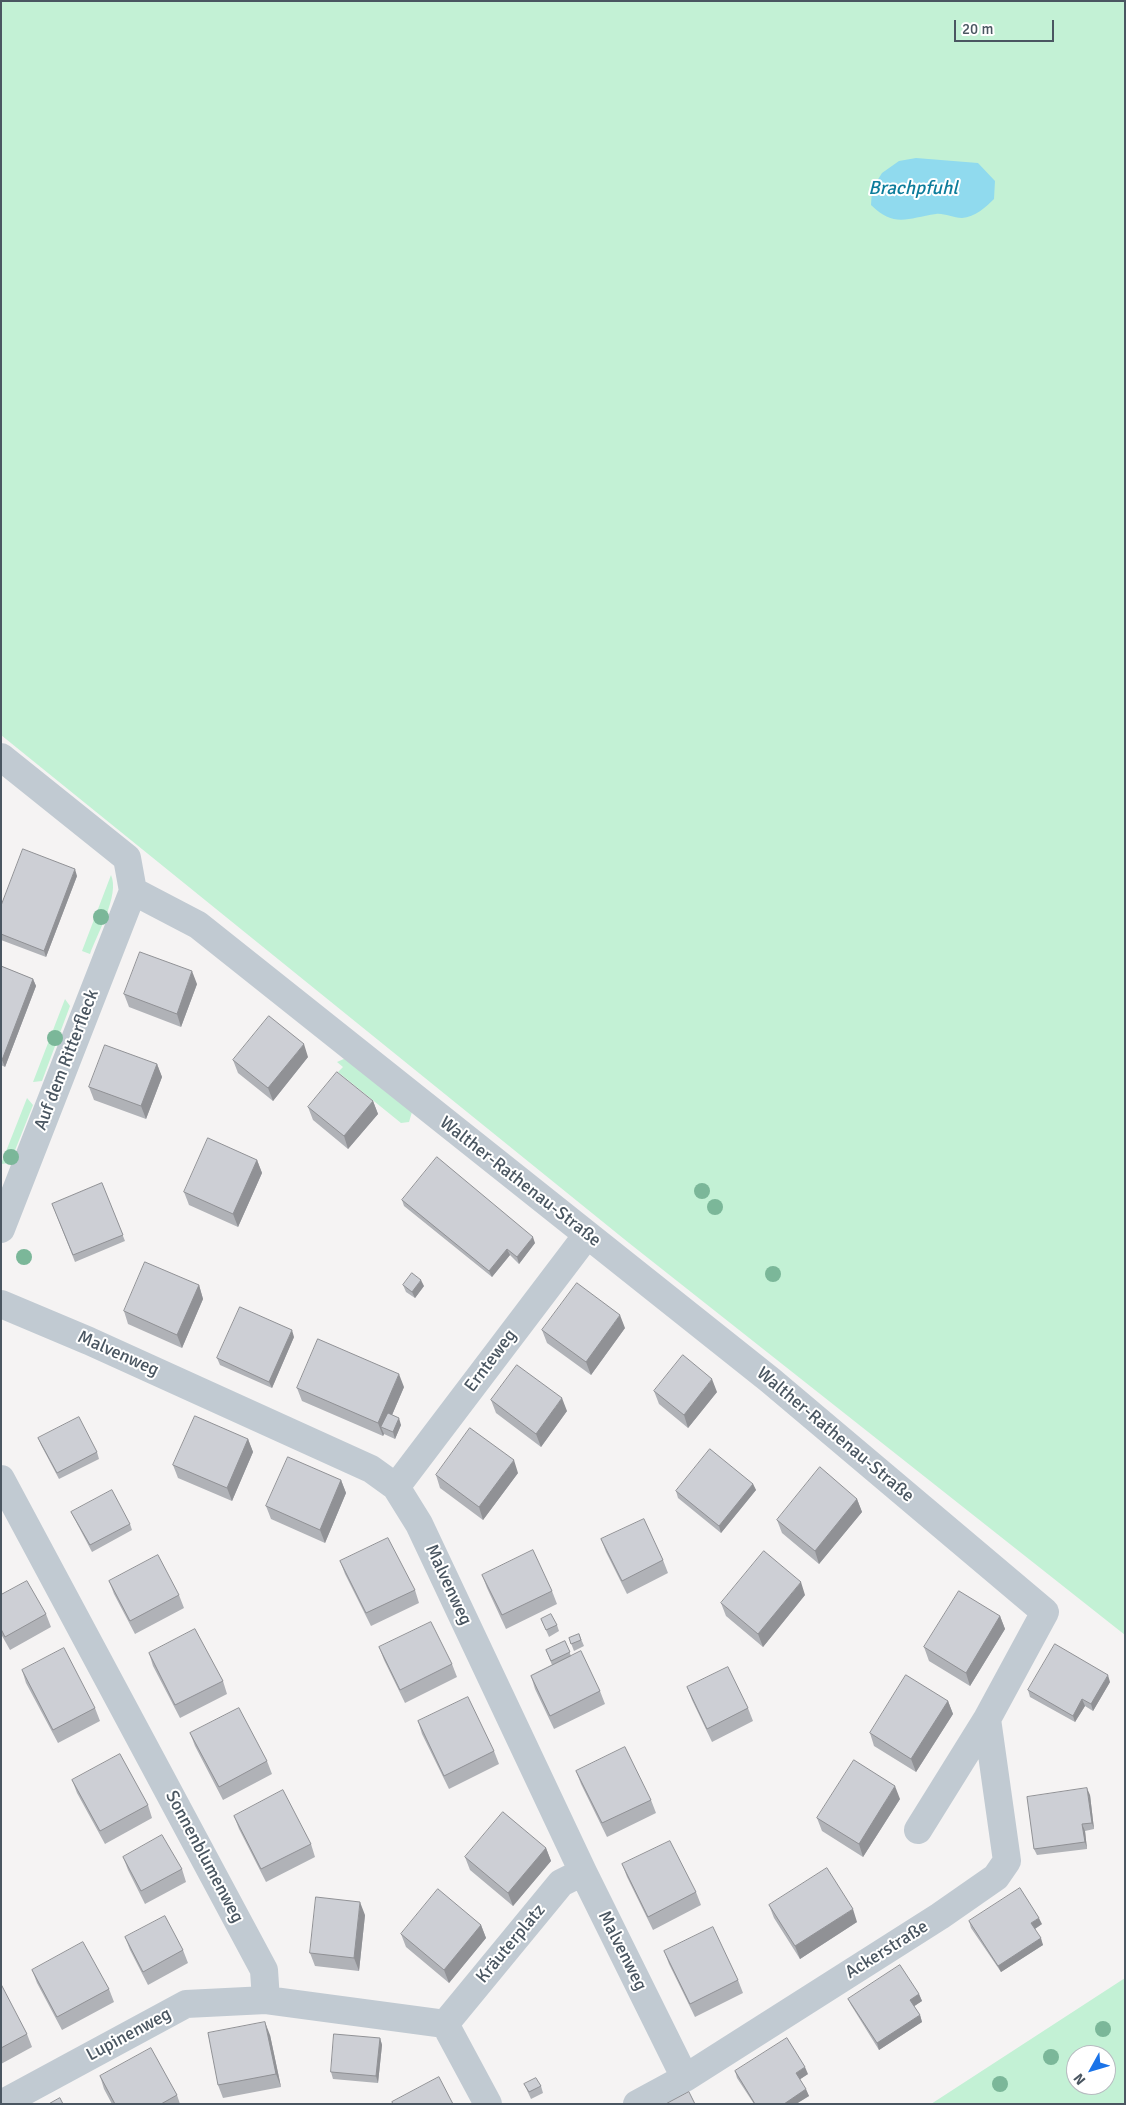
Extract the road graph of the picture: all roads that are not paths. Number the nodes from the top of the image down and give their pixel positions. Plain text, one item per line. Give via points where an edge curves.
1 (1, 757) edge
2 (133, 891) junction
3 (1, 1229) edge
4 (587, 1235) junction
5 (1, 1304) edge
6 (1, 1480) edge
7 (396, 1486) junction
8 (987, 1719) junction
9 (918, 1830) dead end
10 (583, 1872) junction
11 (266, 2000) junction
12 (445, 2024) junction
13 (685, 2078) junction
14 (1, 2104) edge
15 (488, 2104) edge
16 (636, 2104) edge

1 - 2 street via 126,858
2 - 3 street, Auf dem Ritterfleck
2 - 4 street, Walther-Rathenau-Straße via 198,925
4 - 7 street, Ernteweg
4 - 8 street, Walther-Rathenau-Straße via 770,1380 1045,1612
5 - 7 street, Malvenweg via 89,1340 362,1465
6 - 11 street, Sonnenblumenweg via 264,1970
7 - 10 street, Malvenweg via 419,1524
8 - 9 street
8 - 13 street, Ackerstraße via 1008,1861 996,1877
10 - 12 street, Kräuterplatz via 561,1883
10 - 13 street, Malvenweg
11 - 12 street
11 - 14 street, Lupinenweg via 186,2004
12 - 15 street
13 - 16 street, Ackerstraße

